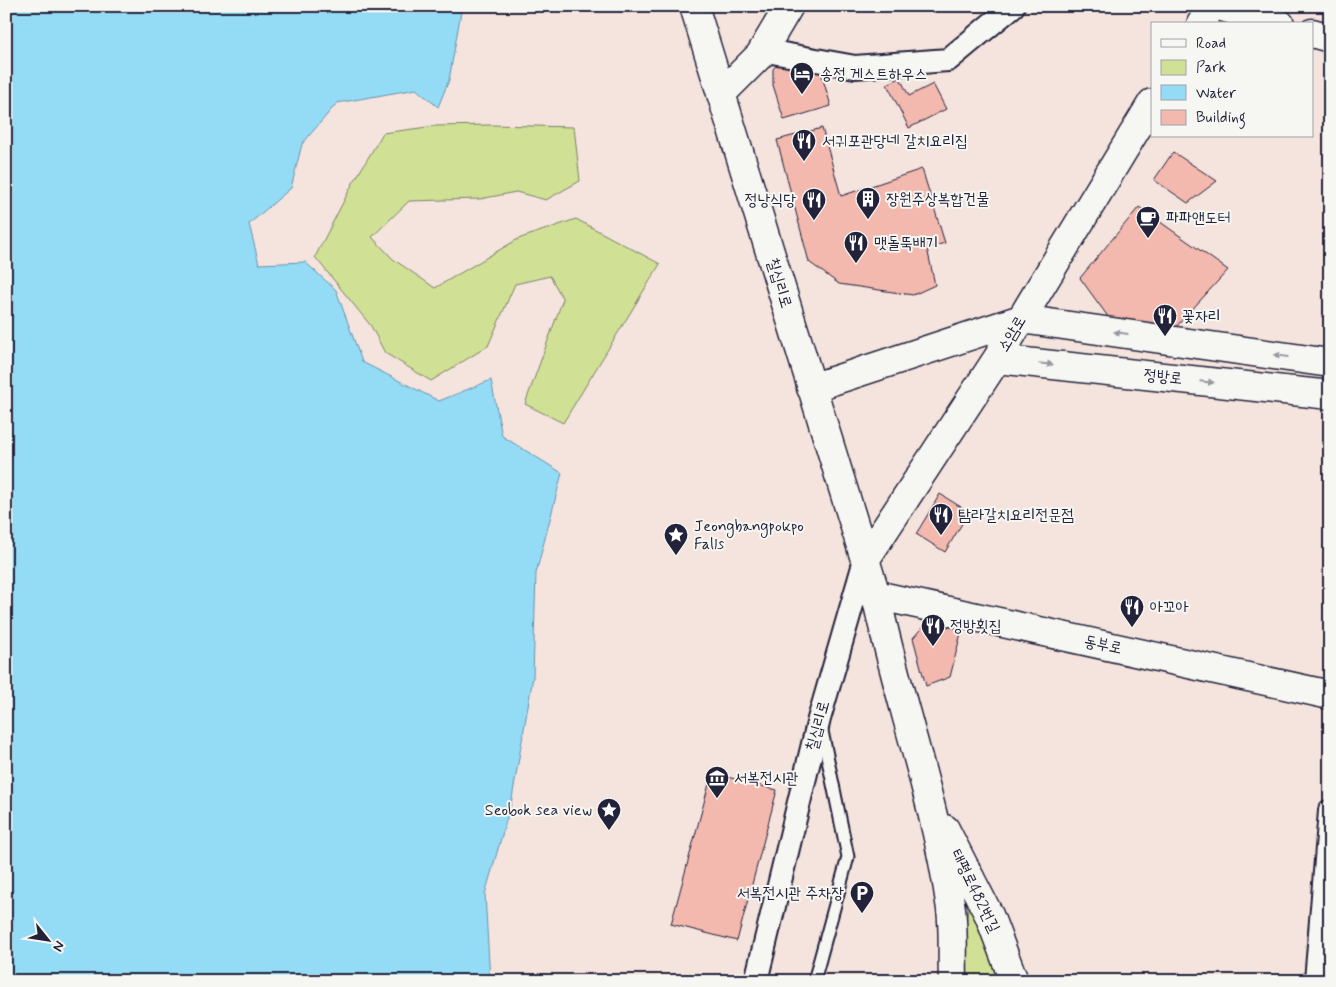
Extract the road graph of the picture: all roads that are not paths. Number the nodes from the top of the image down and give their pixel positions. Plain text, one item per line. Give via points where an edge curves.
1 (694, 6) edge
2 (789, 6) edge
3 (1013, 6) edge
4 (1211, 6) edge
5 (1219, 6) edge
6 (1202, 22) edge
7 (1273, 22) edge
8 (1314, 34) edge
9 (1330, 38) edge
10 (765, 47) junction
11 (721, 94) junction
12 (1151, 105) edge
13 (1021, 319) junction
14 (997, 358) junction
15 (1330, 363) edge
16 (811, 388) junction
17 (1330, 395) edge
18 (865, 560) junction
19 (876, 595) junction
20 (1330, 695) edge
21 (819, 719) junction
22 (932, 803) junction
23 (1330, 811) edge
24 (756, 981) edge
25 (814, 981) edge
26 (953, 981) edge
27 (1014, 981) edge
28 (1316, 981) edge

1 - 11 street, 칠십리로
2 - 10 street
3 - 10 street via 948,60 855,67 772,52
4 - 6 street
5 - 7 street
8 - 9 street
10 - 11 street
11 - 16 street, 칠십리로
12 - 13 street, 소암로
13 - 14 street, 소암로
15 -> 13 street
13 - 16 street
14 -> 17 street, 정방로
14 - 18 street, 소암로
16 - 18 street, 칠십리로
18 - 19 street, 칠십리로
18 - 21 street, 칠십리로
19 - 20 street, 동부로
19 - 22 street, 칠십리로 via 884,636
21 - 24 street, 칠십리로
21 - 25 lane via 848,857
22 - 26 street, 칠십리로 via 951,910
22 - 27 street, 태평로482번길 via 989,915
23 - 28 street

